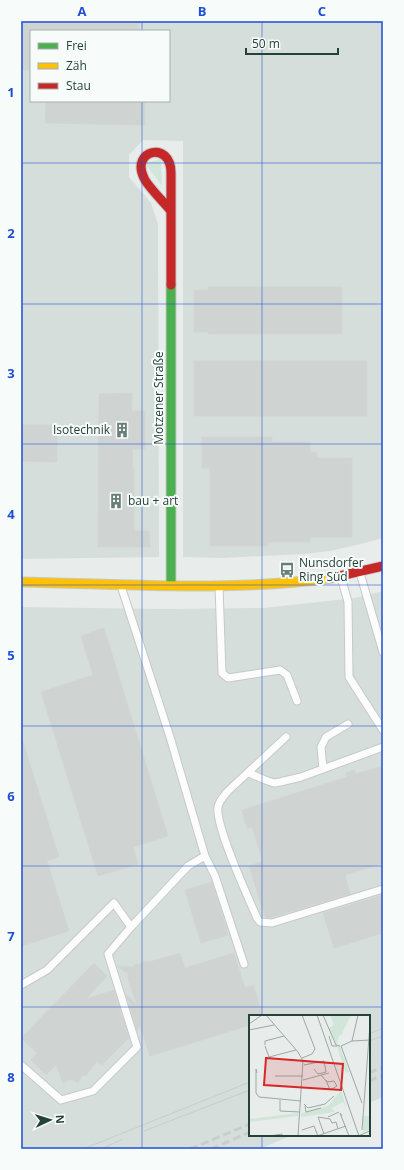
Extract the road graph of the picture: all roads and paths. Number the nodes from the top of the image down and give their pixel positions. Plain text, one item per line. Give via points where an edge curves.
1 (171, 210) junction
2 (383, 566) edge
3 (359, 573) junction
4 (341, 576) junction
5 (21, 582) edge
6 (120, 584) junction
7 (171, 585) junction
8 (219, 586) junction
9 (383, 652) edge
10 (297, 701) dead end
11 (348, 724) dead end
12 (383, 730) edge
13 (286, 737) dead end
14 (383, 747) edge
15 (323, 769) junction
16 (249, 772) junction
17 (205, 856) junction
18 (383, 889) edge
19 (131, 927) junction
20 (244, 964) dead end
21 (21, 985) edge
22 (21, 1065) edge

1 - 1 street, Motzener Straße via 170,161 163,154 151,152 142,157 142,174
1 - 7 street, Motzener Straße
2 - 3 street
3 - 4 street
3 - 9 lane
4 - 8 street via 288,583
4 - 12 lane via 348,602 350,677
5 - 6 street
6 - 7 street
6 - 17 lane via 170,737
7 - 8 street
8 - 10 lane via 222,673 228,678 280,670 287,675
11 - 15 lane via 326,737 321,747
13 - 16 lane
14 - 15 lane
15 - 16 lane via 301,777 274,782
16 - 18 lane via 220,801 218,814 225,838 260,922 272,924
17 - 19 lane via 188,866
17 - 20 lane via 215,876
19 - 21 lane via 114,903 47,970
19 - 22 lane via 108,954 137,1047 93,1091 61,1100

